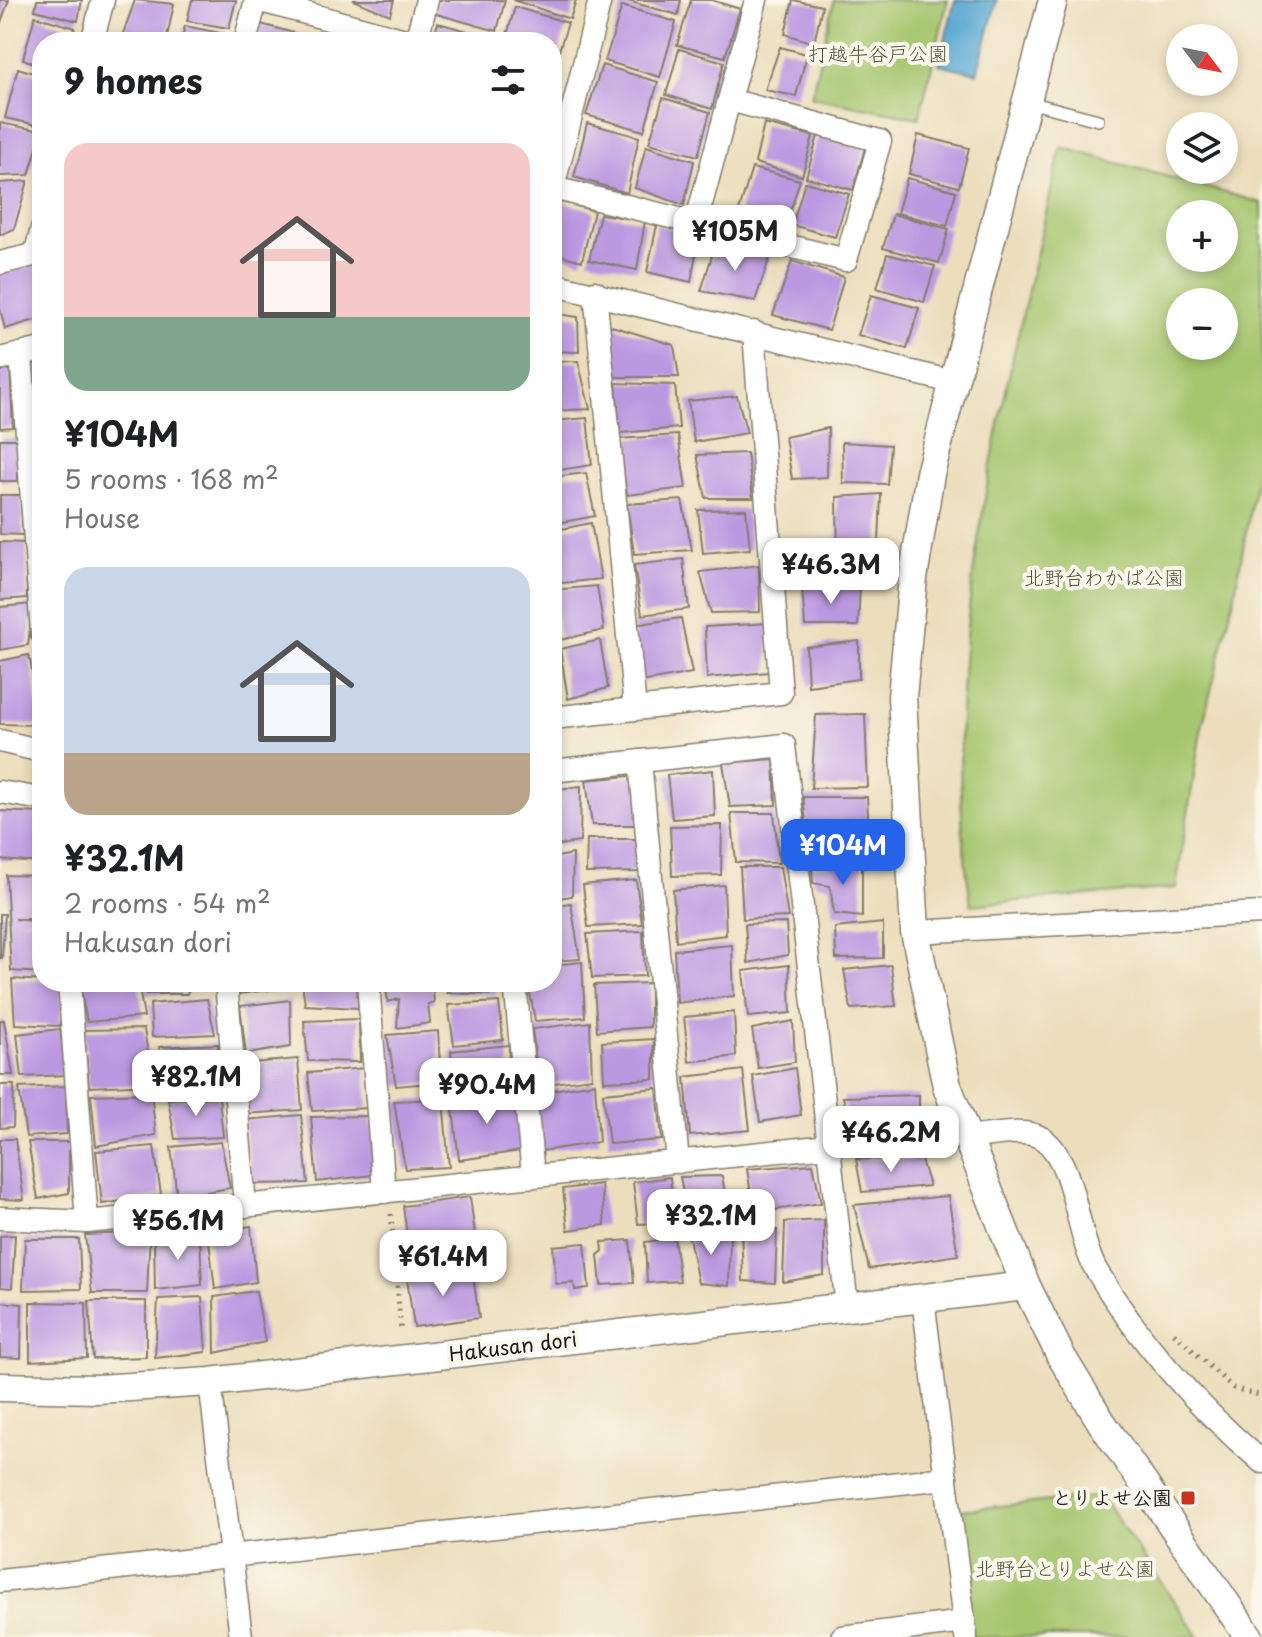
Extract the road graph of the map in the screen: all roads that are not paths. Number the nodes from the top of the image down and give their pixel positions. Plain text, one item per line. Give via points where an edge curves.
1 (103, 0) edge
2 (256, 0) edge
3 (427, 0) edge
4 (600, 0) edge
5 (756, 0) edge
6 (1053, 0) edge
7 (95, 32) edge
8 (248, 32) edge
9 (376, 32) edge
10 (417, 32) edge
11 (730, 100) junction
12 (1026, 102) junction
13 (1098, 120) dead end
14 (562, 152) edge
15 (562, 190) edge
16 (696, 223) junction
17 (32, 256) edge
18 (0, 263) edge
19 (562, 286) edge
20 (595, 292) junction
21 (754, 332) junction
22 (21, 354) edge
23 (953, 382) junction
24 (32, 500) edge
25 (635, 709) junction
26 (562, 717) edge
27 (0, 741) edge
28 (32, 749) edge
29 (640, 761) junction
30 (562, 770) edge
31 (0, 792) edge
32 (32, 797) edge
33 (1262, 913) edge
34 (915, 932) junction
35 (70, 992) edge
36 (227, 992) edge
37 (369, 992) edge
38 (516, 992) edge
39 (965, 1138) junction
40 (829, 1146) junction
41 (678, 1162) junction
42 (533, 1176) junction
43 (384, 1192) junction
44 (245, 1206) junction
45 (0, 1218) edge
46 (87, 1222) junction
47 (1026, 1286) junction
48 (923, 1299) junction
49 (847, 1307) junction
50 (210, 1382) junction
51 (0, 1387) edge
52 (1262, 1462) edge
53 (946, 1478) junction
54 (232, 1556) junction
55 (0, 1581) edge
56 (965, 1630) edge
57 (241, 1637) edge
58 (842, 1637) edge
59 (1249, 1637) edge

1 - 7 street
2 - 8 street
2 - 9 street
3 - 10 street
4 - 14 street
5 - 11 street
6 - 12 street
11 - 16 street
11 - 16 street via 880,141 846,260
12 - 13 lane
12 - 23 street
15 - 16 street
17 - 18 street
19 - 20 street
20 - 21 street
20 - 25 street
21 - 23 street
21 - 25 street via 781,693
22 - 24 street
23 - 34 street via 930,474 913,578 902,697
25 - 26 street
27 - 28 street
29 - 30 street
29 - 40 street via 784,745
29 - 41 street
31 - 32 street
33 - 34 street
34 - 39 street via 947,1086
35 - 46 street
36 - 44 street
37 - 43 street
38 - 42 street
39 - 47 street
39 - 52 street via 1029,1133 1057,1151 1093,1263 1113,1296 1208,1416
40 - 41 street
40 - 49 street
41 - 42 street
42 - 43 street
43 - 44 street
44 - 46 street
45 - 46 street
47 - 48 street, Hakusan dori
47 - 59 street via 1102,1423
48 - 49 street, Hakusan dori
48 - 53 street
49 - 50 street, Hakusan dori
50 - 51 street, Hakusan dori via 97,1389
50 - 54 street
53 - 54 street
53 - 56 street
54 - 55 street
54 - 57 street
56 - 58 street

